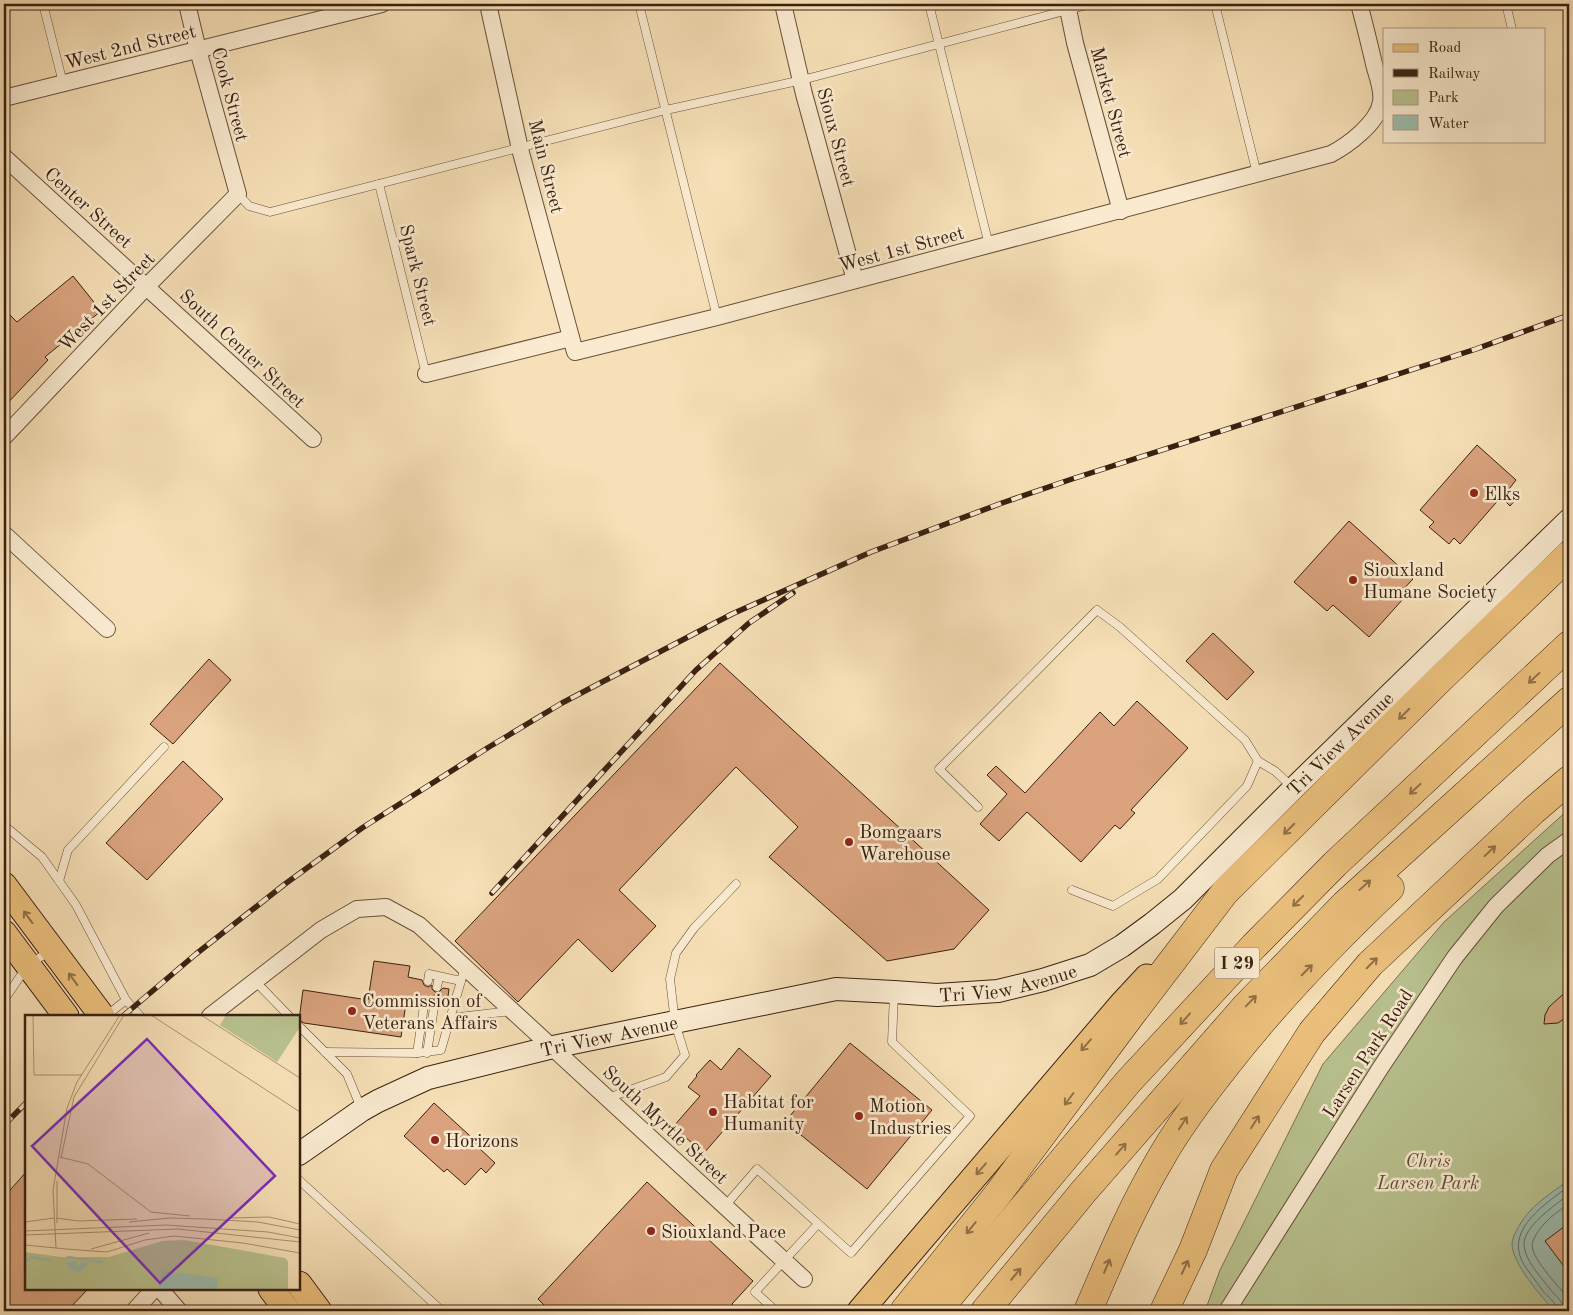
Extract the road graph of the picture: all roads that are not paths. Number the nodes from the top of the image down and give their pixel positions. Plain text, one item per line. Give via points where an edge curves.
1 (43, 4) edge
2 (187, 4) edge
3 (382, 4) edge
4 (488, 4) edge
5 (639, 4) edge
6 (783, 4) edge
7 (929, 4) edge
8 (1091, 4) edge
9 (1215, 4) edge
10 (1359, 4) edge
11 (1506, 4) edge
12 (1067, 7) edge
13 (1512, 28) edge
14 (939, 44) junction
15 (198, 50) junction
16 (802, 80) junction
17 (63, 83) junction
18 (4, 98) edge
19 (666, 110) junction
20 (520, 149) junction
21 (4, 157) edge
22 (1257, 175) junction
23 (379, 184) junction
24 (238, 194) junction
25 (1121, 211) junction
26 (989, 245) junction
27 (855, 280) junction
28 (147, 286) junction
29 (717, 317) junction
30 (571, 338) junction
31 (426, 374) joint
32 (4, 437) edge
33 (312, 439) dead end
34 (1569, 520) edge
35 (4, 534) edge
36 (1569, 554) edge
37 (1569, 575) edge
38 (107, 629) dead end
39 (1569, 645) edge
40 (1439, 680) junction
41 (1569, 701) edge
42 (1569, 706) edge
43 (164, 747) dead end
44 (1258, 761) junction
45 (1569, 780) edge
46 (1294, 788) junction
47 (978, 807) dead end
48 (4, 827) edge
49 (1569, 840) edge
50 (59, 881) junction
51 (736, 884) dead end
52 (4, 885) edge
53 (1072, 890) dead end
54 (1225, 892) junction
55 (4, 933) edge
56 (51, 950) junction
57 (28, 965) junction
58 (463, 974) junction
59 (440, 977) junction
60 (428, 980) dead end
61 (255, 981) junction
62 (437, 987) dead end
63 (894, 992) junction
64 (4, 1000) edge
65 (126, 1000) junction
66 (435, 1001) dead end
67 (424, 1006) dead end
68 (513, 1010) junction
69 (65, 1015) edge
70 (101, 1015) edge
71 (107, 1015) edge
72 (139, 1015) edge
73 (211, 1015) edge
74 (288, 1015) edge
75 (451, 1018) junction
76 (675, 1023) junction
77 (300, 1027) edge
78 (553, 1047) junction
79 (325, 1052) junction
80 (427, 1053) junction
81 (416, 1054) junction
82 (608, 1098) junction
83 (362, 1110) junction
84 (300, 1153) edge
85 (300, 1181) edge
86 (725, 1206) junction
87 (818, 1224) junction
88 (784, 1260) junction
89 (804, 1279) dead end
90 (300, 1285) edge
91 (153, 1290) edge
92 (161, 1290) edge
93 (272, 1290) edge
94 (134, 1311) edge
95 (179, 1311) edge
96 (288, 1311) edge
97 (319, 1311) edge
98 (442, 1311) edge
99 (776, 1311) edge
100 (860, 1311) edge
101 (904, 1311) edge
102 (937, 1311) edge
103 (985, 1311) edge
104 (1088, 1311) edge
105 (1164, 1311) edge
106 (1227, 1311) edge

1 - 17 lane
2 - 15 street, Cook Street
3 - 15 street, West 2nd Street
4 - 20 street, Main Street
5 - 19 lane
6 - 16 street, Sioux Street
7 - 14 lane
8 - 12 lane
9 - 22 lane
10 - 22 street, West 1st Street via 1380,86 1381,103 1374,118 1346,146 1331,154
11 - 13 lane
12 - 14 lane
12 - 25 street, Market Street
14 - 16 lane
14 - 26 lane
15 - 17 street, West 2nd Street
15 - 24 street, Cook Street
16 - 19 lane
16 - 27 street, Sioux Street
17 - 18 street, West 2nd Street
19 - 20 lane
19 - 29 lane
20 - 23 lane
20 - 30 street, Main Street
21 - 28 street, Center Street
22 - 25 street, West 1st Street
23 - 24 lane via 270,212 249,206
23 - 31 lane, Spark Street
24 - 28 street, West 1st Street
25 - 26 street, West 1st Street
26 - 27 street, West 1st Street
27 - 29 street, West 1st Street
28 - 32 street, West 1st Street
28 - 33 street, South Center Street
29 - 30 street, West 1st Street via 575,352
30 - 31 street
34 - 46 street, Tri View Avenue
35 - 38 street
36 - 40 highway
37 - 40 highway via 1535,606
39 -> 102 highway, I 29 via 1335,864 1254,946 1128,1082
40 -> 54 highway
103 -> 41 highway, I 29 via 1084,1191 1246,1006 1345,904
104 -> 42 highway via 1124,1227 1161,1156 1196,1103 1243,1043 1295,982 1454,828
43 - 50 lane via 68,850
44 - 46 lane
44 - 47 lane via 1245,740 1097,610 939,769
44 - 53 lane via 1247,786 1158,879 1113,906
105 -> 45 highway via 1193,1250 1224,1170 1312,1032 1370,964
46 - 63 street, Tri View Avenue via 1183,899 1130,941 1090,965 998,991 937,995
48 - 50 lane via 42,857
49 - 106 street, Larsen Park Road via 1548,855 1496,906 1455,957 1381,1067
50 - 65 lane via 76,905
51 - 76 lane via 694,928 676,953 670,978
56 -> 52 main road
54 -> 100 main road via 1121,1005
54 -> 101 highway via 998,1194
55 - 57 main road
56 - 57 lane
70 -> 56 main road
57 - 64 lane
57 - 69 main road
58 - 59 lane
58 - 61 street, South Myrtle Street via 419,925 386,907 357,909 321,930
58 - 68 street, South Myrtle Street
58 - 75 lane
59 - 60 lane via 429,974
59 - 62 lane
61 - 73 street, South Myrtle Street
61 - 74 lane
63 - 76 street, Tri View Avenue via 836,990
63 - 87 lane via 892,1042 970,1116 851,1253
65 - 71 lane
65 - 72 lane
66 - 80 lane
67 - 81 lane
68 - 75 lane
68 - 78 street, South Myrtle Street
75 - 80 lane via 441,1050
76 - 78 street, Tri View Avenue
76 - 82 lane via 685,1055 666,1077
77 - 79 lane
78 - 82 street, South Myrtle Street
78 - 83 street, Tri View Avenue via 428,1078
79 - 81 lane
79 - 83 lane via 346,1074
80 - 81 lane
82 - 86 street, South Myrtle Street
83 - 84 street, Tri View Avenue
85 - 98 lane
86 - 87 lane via 757,1169
86 - 88 street, South Myrtle Street
87 - 88 lane
88 - 89 street, South Myrtle Street
88 - 99 lane via 755,1292
90 - 97 main road
91 - 94 street
92 - 95 street
93 - 96 main road

